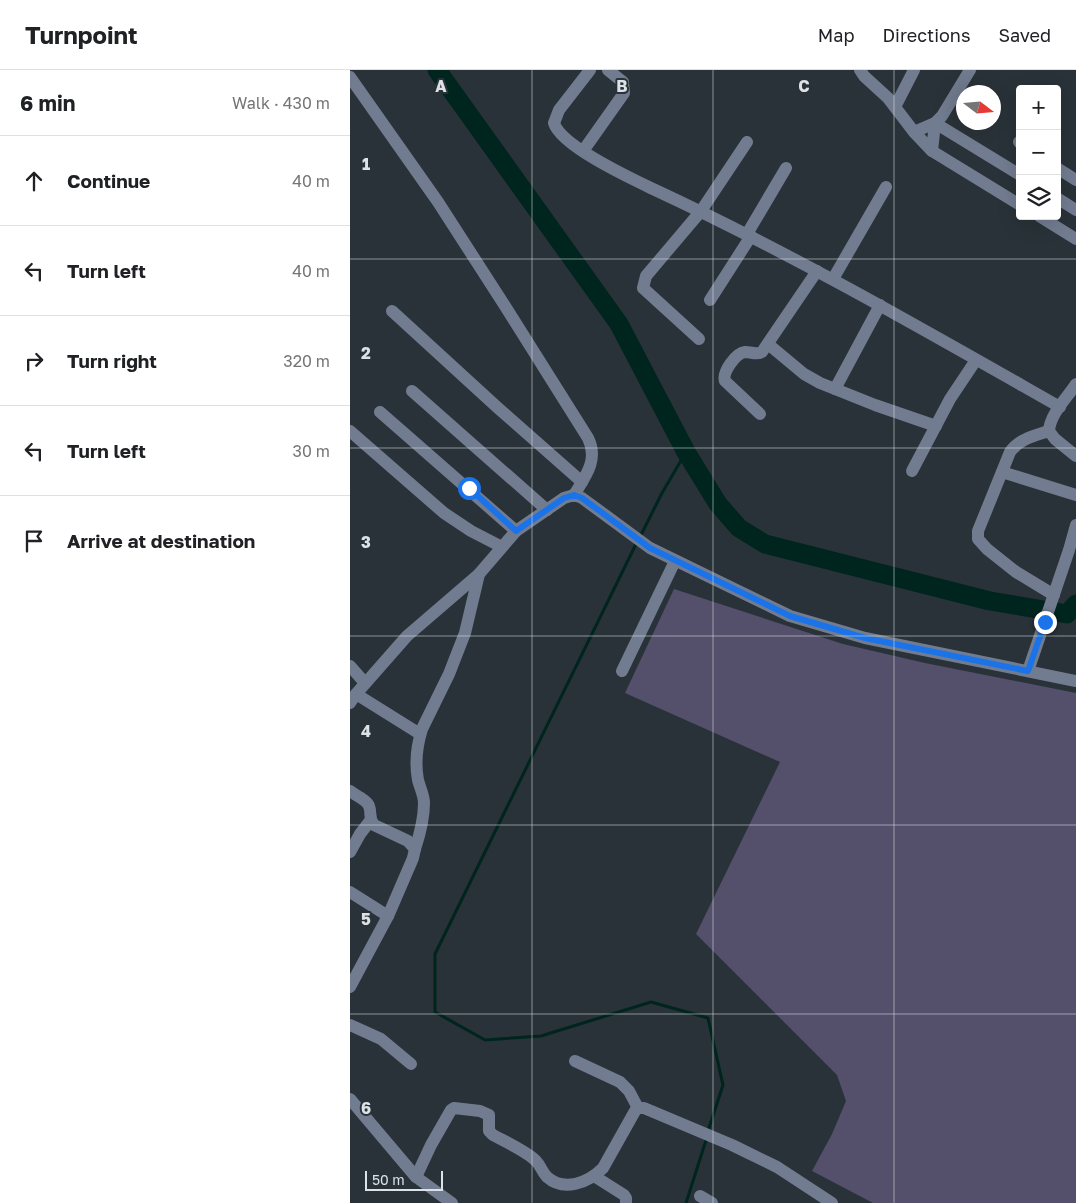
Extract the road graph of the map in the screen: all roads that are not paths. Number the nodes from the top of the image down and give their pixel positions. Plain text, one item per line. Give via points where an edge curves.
1 (590, 70) edge
2 (608, 70) edge
3 (860, 70) edge
4 (914, 70) edge
5 (970, 70) edge
6 (350, 77) edge
7 (895, 107) junction
8 (935, 123) junction
9 (914, 132) junction
10 (747, 142) dead end
11 (583, 151) junction
12 (932, 151) junction
13 (786, 168) dead end
14 (1061, 171) edge
15 (1016, 173) edge
16 (1076, 180) edge
17 (886, 188) dead end
18 (1061, 201) edge
19 (1016, 203) edge
20 (1076, 210) edge
21 (701, 211) junction
22 (1045, 220) edge
23 (749, 235) junction
24 (1076, 239) edge
25 (817, 270) junction
26 (833, 279) junction
27 (710, 300) dead end
28 (880, 305) junction
29 (392, 311) dead end
30 (699, 339) dead end
31 (768, 344) junction
32 (976, 360) junction
33 (1076, 384) edge
34 (412, 390) dead end
35 (835, 390) junction
36 (1068, 403) edge
37 (380, 412) dead end
38 (760, 414) dead end
39 (936, 426) junction
40 (350, 431) edge
41 (1049, 431) junction
42 (1076, 456) edge
43 (912, 471) dead end
44 (1002, 472) junction
45 (582, 482) junction
46 (574, 495) junction
47 (1076, 495) edge
48 (547, 510) junction
49 (1076, 525) edge
50 (516, 531) junction
51 (502, 547) junction
52 (675, 561) junction
53 (479, 574) junction
54 (1053, 599) junction
55 (350, 666) edge
56 (622, 671) dead end
57 (1028, 671) junction
58 (1076, 681) edge
59 (366, 683) junction
60 (353, 699) edge
61 (420, 734) junction
62 (350, 791) edge
63 (370, 821) junction
64 (415, 849) junction
65 (350, 852) edge
66 (350, 892) edge
67 (388, 916) junction
68 (350, 985) edge
69 (350, 1025) edge
70 (575, 1061) dead end
71 (411, 1064) dead end
72 (350, 1099) edge
73 (638, 1108) junction
74 (594, 1176) junction
75 (416, 1177) junction
76 (700, 1196) dead end
77 (452, 1203) edge
78 (626, 1203) edge
79 (712, 1203) edge
80 (832, 1203) edge

1 - 11 street via 559,110 554,123 561,135
2 - 11 street via 623,82 624,93
3 - 7 street
4 - 7 street
5 - 8 street
6 - 45 street via 438,202 588,438 592,462
7 - 9 street
8 - 9 street
8 - 12 street
8 - 15 street
9 - 12 street
10 - 21 street
11 - 21 street via 610,168
12 - 19 street
13 - 23 street
14 - 16 street
17 - 26 street
18 - 20 street
21 - 23 street
21 - 30 street via 658,260 643,283 643,288
22 - 24 street
23 - 25 street
23 - 27 street
25 - 26 street
25 - 31 street
26 - 28 street
28 - 32 street
28 - 35 street
29 - 45 street
31 - 35 street via 810,378
31 - 38 street via 758,354 740,354 724,376 731,388
32 - 36 street
32 - 39 street
33 - 36 street
34 - 48 street
35 - 39 street
36 - 41 street via 1050,424
37 - 50 street
39 - 43 street
40 - 51 street via 444,513
41 - 42 street
41 - 44 street via 1014,446
44 - 47 street
44 - 54 street via 978,531 978,539 986,549
45 - 46 street
46 - 48 street
46 - 52 street via 650,548
48 - 50 street
49 - 54 street
50 - 51 street
51 - 53 street
52 - 56 street
52 - 57 street via 790,616 865,638
53 - 59 street via 407,636
53 - 61 street via 465,633
54 - 57 street
55 - 59 street
57 - 58 street
59 - 60 street
60 - 61 street
61 - 64 street via 417,764 424,804 423,825
62 - 63 street via 367,802
63 - 64 street via 408,841
63 - 65 street
64 - 67 street
66 - 67 street
67 - 68 street
69 - 71 street via 381,1039
70 - 73 street via 620,1082
72 - 75 street
73 - 74 street via 603,1168
73 - 80 street via 714,1137 777,1167
74 - 75 street via 560,1185 546,1176 536,1160 489,1131 489,1114 454,1108
74 - 78 street via 624,1195
75 - 77 street
76 - 79 street

